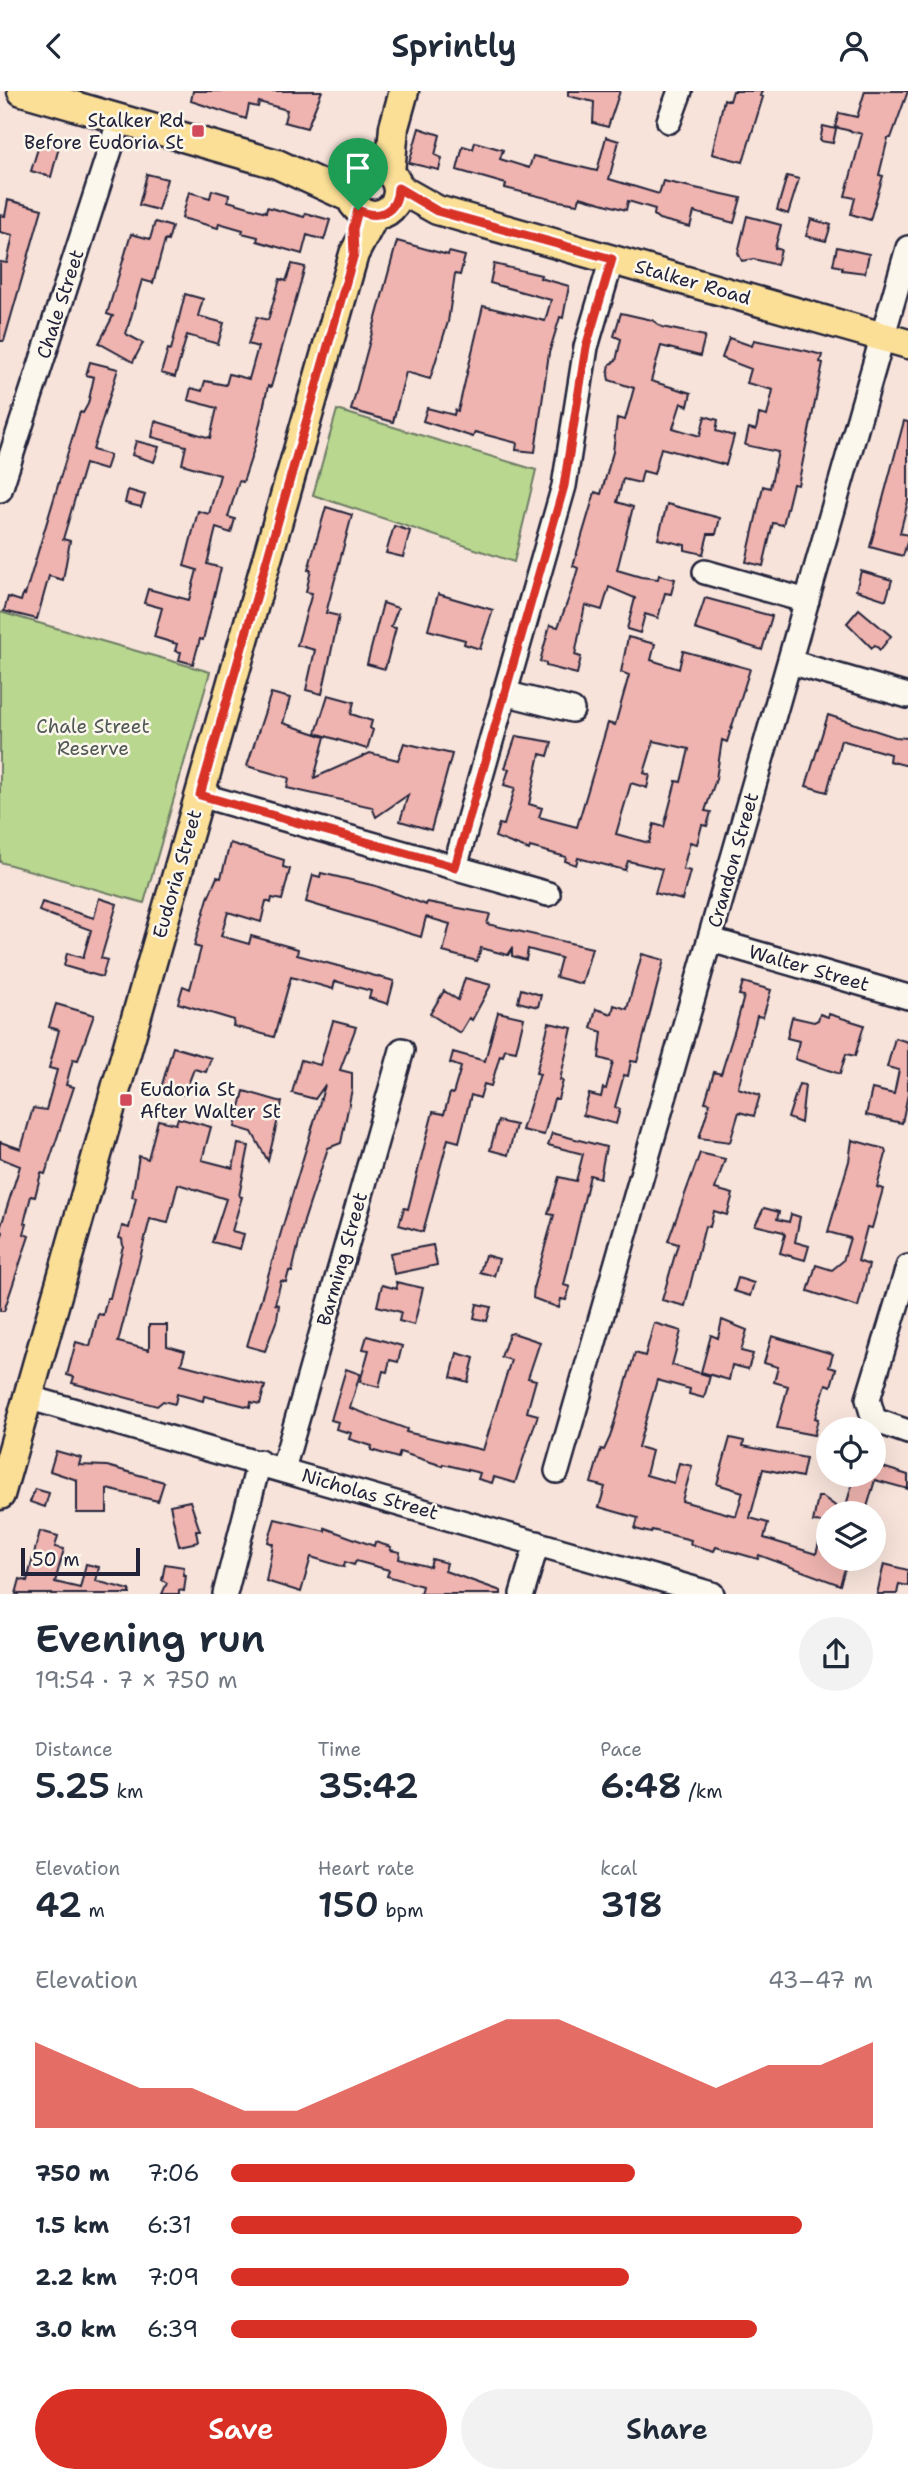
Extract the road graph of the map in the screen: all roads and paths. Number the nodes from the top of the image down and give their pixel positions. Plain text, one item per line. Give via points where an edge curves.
1 (22, 91) edge
2 (404, 91) edge
3 (680, 91) edge
4 (120, 119) junction
5 (669, 121) dead end
6 (373, 192) junction
7 (908, 248) edge
8 (612, 259) junction
9 (895, 340) edge
10 (0, 490) edge
11 (705, 572) dead end
12 (807, 601) junction
13 (790, 662) junction
14 (504, 693) junction
15 (908, 696) edge
16 (572, 710) dead end
17 (200, 795) junction
18 (455, 867) junction
19 (548, 894) dead end
20 (711, 940) junction
21 (908, 997) edge
22 (402, 1049) dead end
23 (908, 1267) edge
24 (27, 1397) junction
25 (908, 1432) edge
26 (259, 1462) junction
27 (283, 1469) junction
28 (557, 1471) dead end
29 (0, 1495) edge
30 (537, 1542) junction
31 (225, 1594) edge
32 (522, 1594) edge
33 (712, 1594) edge

1 - 4 main road, Stalker Road
2 - 6 main road, Eudoria Street
3 - 5 street
4 - 6 main road, Stalker Road
4 - 10 street, Chale Street
6 - 8 main road, Stalker Road
6 - 17 main road, Eudoria Street via 353,229 354,254
7 - 9 street, Crandon Street
8 - 9 main road, Stalker Road
8 - 14 street via 586,347 564,486
9 - 12 street, Crandon Street
11 - 12 street
12 - 13 street, Crandon Street
13 - 15 street
13 - 20 street, Crandon Street
14 - 16 street
14 - 18 street
17 - 18 street
17 - 24 main road, Eudoria Street
18 - 19 street
20 - 21 street, Walter Street
20 - 28 street, Crandon Street
22 - 27 street, Barming Street
23 - 25 street via 868,1399 874,1420
24 - 26 street, Nicholas Street
24 - 29 main road, Eudoria Street
26 - 27 street, Nicholas Street
26 - 31 street
27 - 30 street, Nicholas Street
30 - 32 street
30 - 33 street, Nicholas Street

